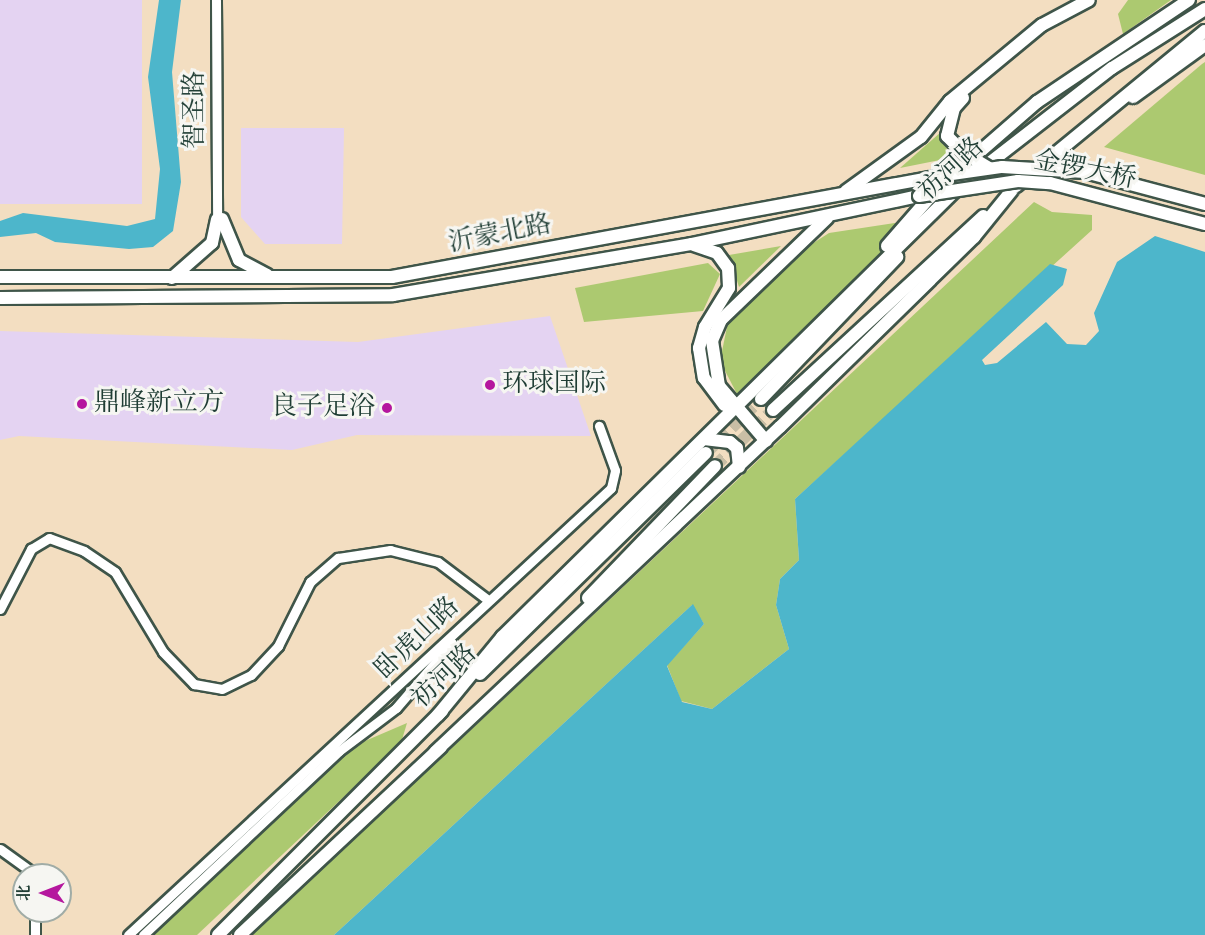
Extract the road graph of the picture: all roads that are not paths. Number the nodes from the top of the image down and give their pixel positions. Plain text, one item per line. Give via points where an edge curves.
1 (216, 0) edge
2 (222, 0) edge
3 (1089, 0) edge
4 (1098, 0) edge
5 (1189, 0) edge
6 (1205, 9) edge
7 (1205, 31) edge
8 (1129, 38) junction
9 (1205, 45) edge
10 (1053, 113) junction
11 (1065, 143) junction
12 (1002, 167) joint
13 (989, 168) junction
14 (964, 182) junction
15 (1012, 190) junction
16 (843, 194) junction
17 (919, 196) joint
18 (1205, 204) edge
19 (828, 217) junction
20 (220, 220) junction
21 (1205, 224) edge
22 (691, 244) junction
23 (0, 275) edge
24 (172, 278) junction
25 (274, 278) junction
26 (4, 298) edge
27 (819, 325) junction
28 (761, 399) tunnel mouth
29 (736, 410) junction
30 (773, 410) tunnel mouth
31 (599, 426) dead end
32 (704, 439) junction
33 (766, 441) junction
34 (706, 453) tunnel mouth
35 (716, 466) tunnel mouth
36 (739, 467) junction
37 (488, 600) junction
38 (0, 609) edge
39 (438, 715) junction
40 (435, 752) junction
41 (0, 849) edge
42 (19, 863) edge
43 (128, 935) edge
44 (143, 935) edge
45 (218, 935) edge
46 (240, 935) edge

1 - 20 street, 智圣路
2 - 20 street, 智圣路
3 - 16 main road via 1042,25 950,101 921,137
4 - 13 main road, bridge via 1047,27 954,108 946,136
5 - 8 main road
6 - 10 main road, 祊河路 via 1112,68
7 - 11 main road
8 - 10 main road
8 - 27 main road via 1037,102 936,190
9 - 11 main road
10 - 14 main road, 祊河路
11 - 15 main road
12 - 13 main road, 沂蒙北路, bridge
12 - 18 main road, 金锣大桥, bridge via 1085,172
13 - 16 main road, 沂蒙北路, bridge
14 - 27 main road
14 - 28 main road, 祊河路
15 - 30 main road
15 - 33 main road via 974,237
16 - 25 main road, 沂蒙北路 via 432,272
17 - 19 main road, 沂蒙北路
17 - 21 main road, 金锣大桥, bridge via 1018,181 1050,183
19 - 22 main road, 沂蒙北路
19 - 29 main road via 721,320 714,334 716,379
20 - 24 main road via 212,243
20 - 25 main road via 239,260
22 - 26 main road, 沂蒙北路 via 362,298
22 - 29 main road via 717,253 728,268 729,288 705,327 699,348 704,378
23 - 24 main road, 沂蒙北路
24 - 25 main road, 沂蒙北路
27 - 29 main road
29 - 32 main road
29 - 33 main road
31 - 37 street via 615,470 611,488
32 - 36 main road via 730,442 738,448
32 - 39 main road via 502,637
33 - 36 main road
34 - 39 main road, 祊河路
35 - 40 main road, 祊河路
36 - 40 main road
37 - 38 street via 438,562 390,550 338,558 310,582 278,646 251,675 222,690 194,684 163,652 115,572 75,548 49,538 31,549
37 - 43 street, 卧虎山路
37 - 44 street, 卧虎山路 via 396,708 339,751
39 - 45 main road, 祊河路
40 - 46 main road, 祊河路
41 - 42 street

